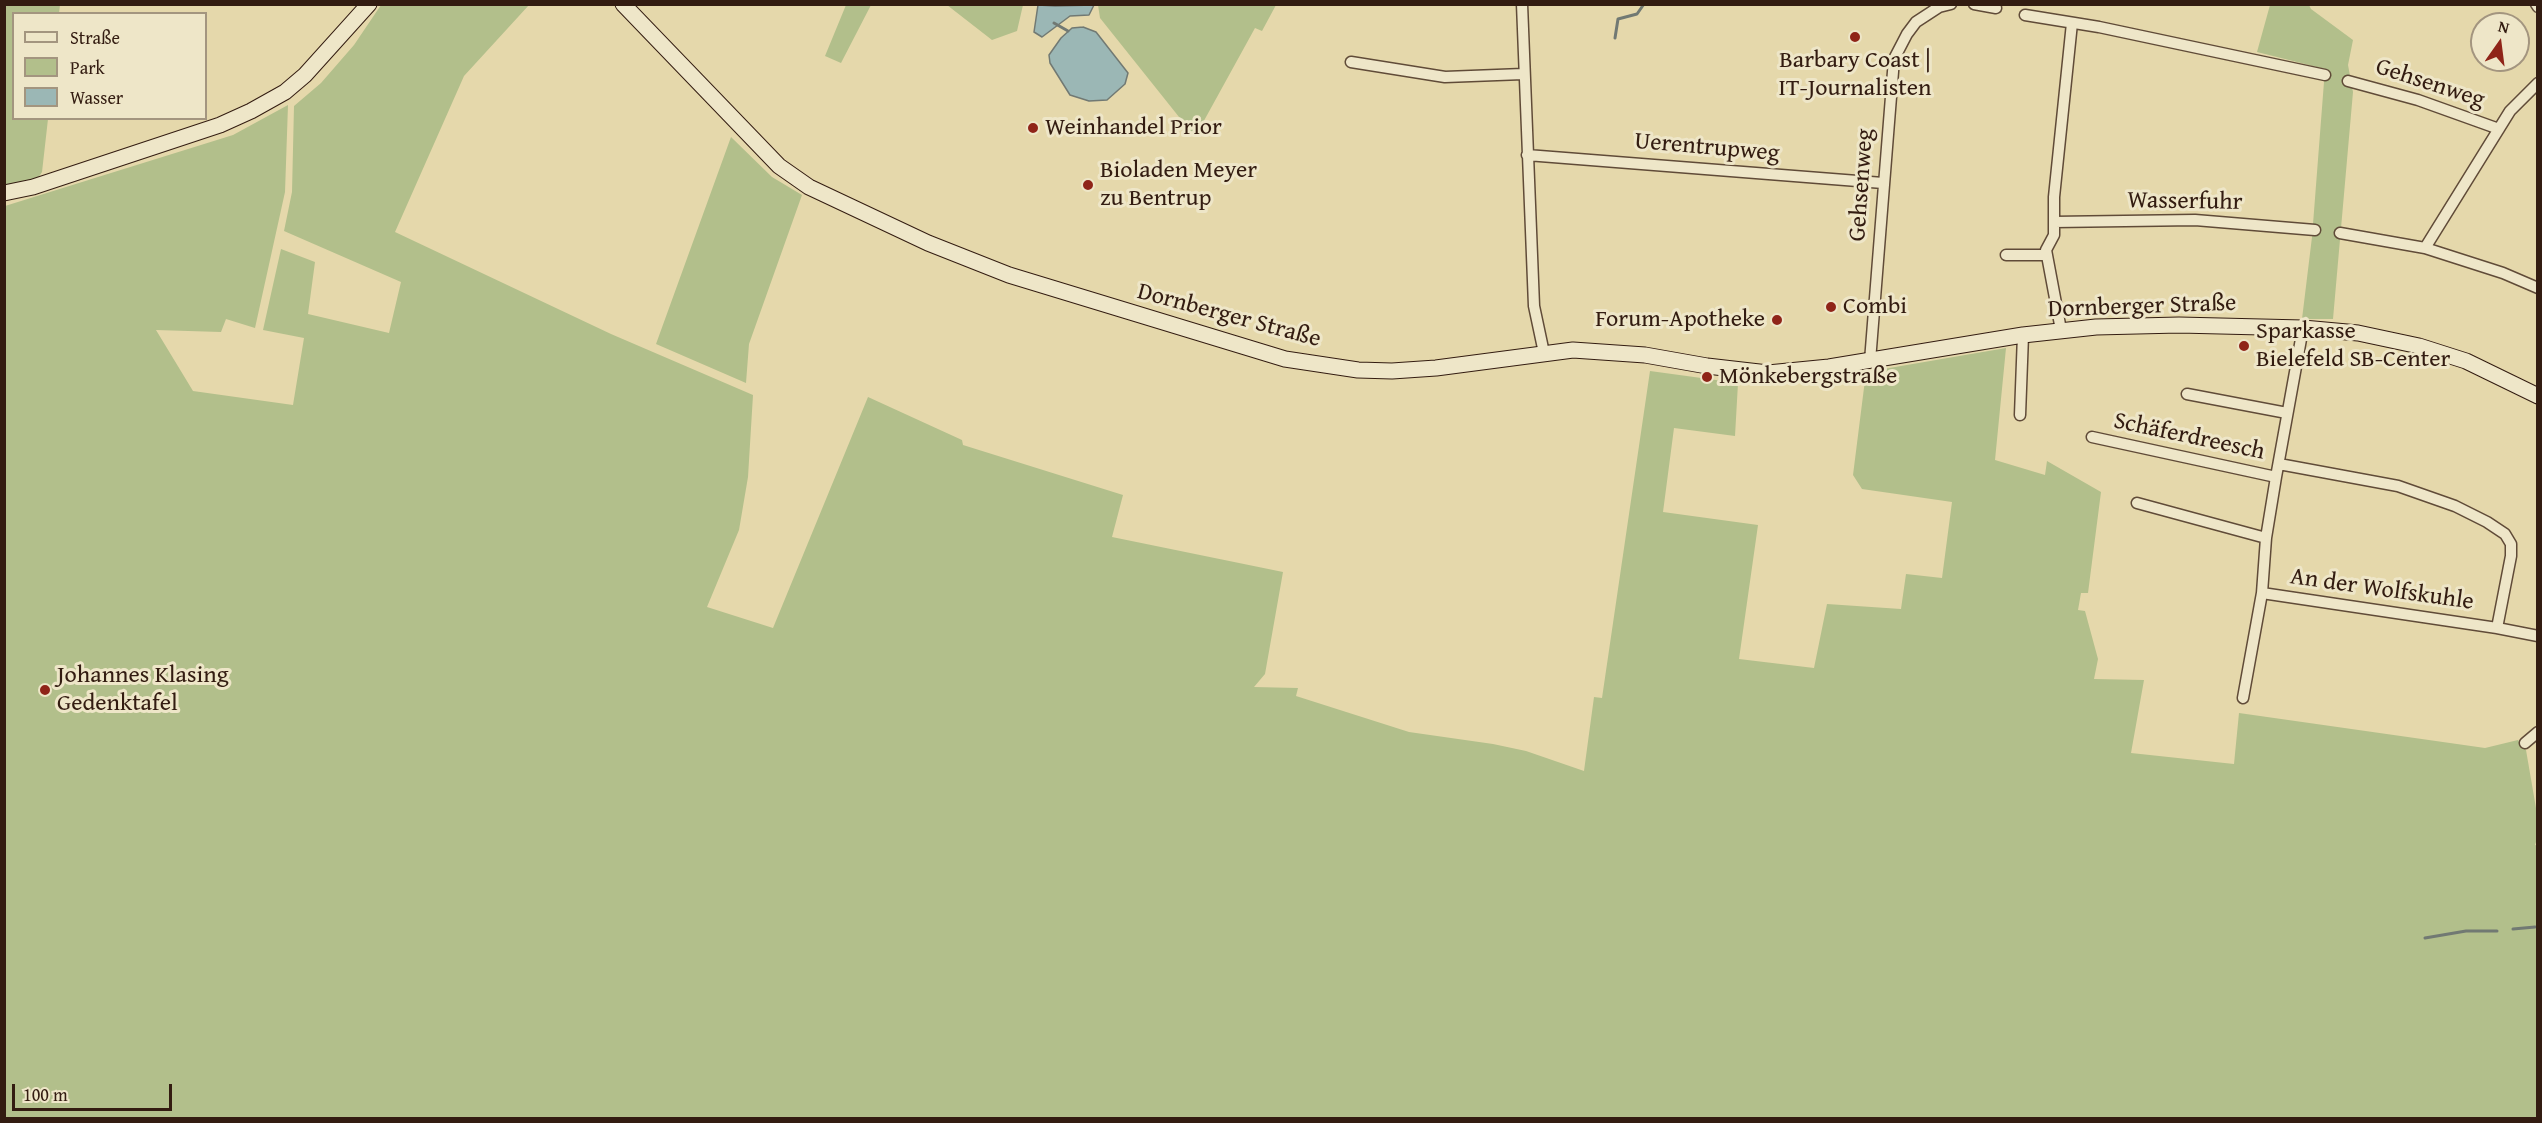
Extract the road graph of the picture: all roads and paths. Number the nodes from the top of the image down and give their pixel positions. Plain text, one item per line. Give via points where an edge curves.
1 (369, 4) edge
2 (623, 4) edge
3 (1522, 4) edge
4 (1951, 4) edge
5 (1974, 4) edge
6 (1996, 8) dead end
7 (2025, 15) dead end
8 (2072, 22) junction
9 (1352, 62) dead end
10 (1523, 74) junction
11 (2325, 75) dead end
12 (2348, 81) dead end
13 (2538, 83) edge
14 (2499, 129) junction
15 (1527, 155) junction
16 (1883, 183) junction
17 (4, 194) edge
18 (2054, 222) junction
19 (2315, 230) dead end
20 (2340, 233) dead end
21 (2425, 249) junction
22 (2007, 255) dead end
23 (2046, 255) junction
24 (2538, 288) edge
25 (2303, 328) junction
26 (2061, 330) junction
27 (2023, 335) junction
28 (1545, 353) junction
29 (1870, 361) junction
30 (2187, 394) dead end
31 (2538, 396) edge
32 (2287, 412) junction
33 (2020, 415) dead end
34 (2092, 437) dead end
35 (2278, 464) junction
36 (2276, 477) junction
37 (2137, 502) dead end
38 (2266, 538) junction
39 (2262, 593) junction
40 (2497, 627) junction
41 (2538, 636) edge
42 (2243, 698) dead end
43 (2538, 732) edge
44 (2525, 743) dead end

1 - 17 main road via 305,75 285,92 251,111 220,125
2 - 28 main road, Dornberger Straße via 779,166 809,186 966,259 1126,312 1315,365 1392,371
3 - 10 street
4 - 16 street, Gehsenweg via 1916,22 1894,58
5 - 6 street
7 - 8 street
8 - 11 street
8 - 18 street
9 - 10 street via 1445,76
10 - 15 street
12 - 14 street, Gehsenweg via 2418,100
13 - 14 street via 2510,111
14 - 21 street
15 - 16 street, Uerentrupweg
15 - 28 street via 1534,306
16 - 29 street, Gehsenweg
18 - 19 street, Wasserfuhr via 2195,220
18 - 23 street via 2054,235
20 - 21 street
21 - 24 street
22 - 23 street
23 - 26 street
25 - 26 main road, Dornberger Straße via 2179,325
25 - 31 main road, Dornberger Straße via 2365,334 2419,346 2466,361
25 - 32 street, Schäferdreesch
26 - 27 main road, Dornberger Straße
27 - 29 main road, Dornberger Straße
27 - 33 street, Dornberger Straße
28 - 29 main road, Dornberger Straße via 1573,350 1635,354 1759,373
30 - 32 street, Schäferdreesch
32 - 35 street, Schäferdreesch
34 - 36 street, Schäferdreesch
35 - 36 street, Schäferdreesch
35 - 40 street, An der Wolfskuhle via 2398,486 2454,506 2505,534 2511,544 2511,556
36 - 38 street, Schäferdreesch
37 - 38 street
38 - 39 street, Schäferdreesch
39 - 40 street, An der Wolfskuhle
39 - 42 street, Schäferdreesch
40 - 41 street, An der Wolfskuhle
43 - 44 street

